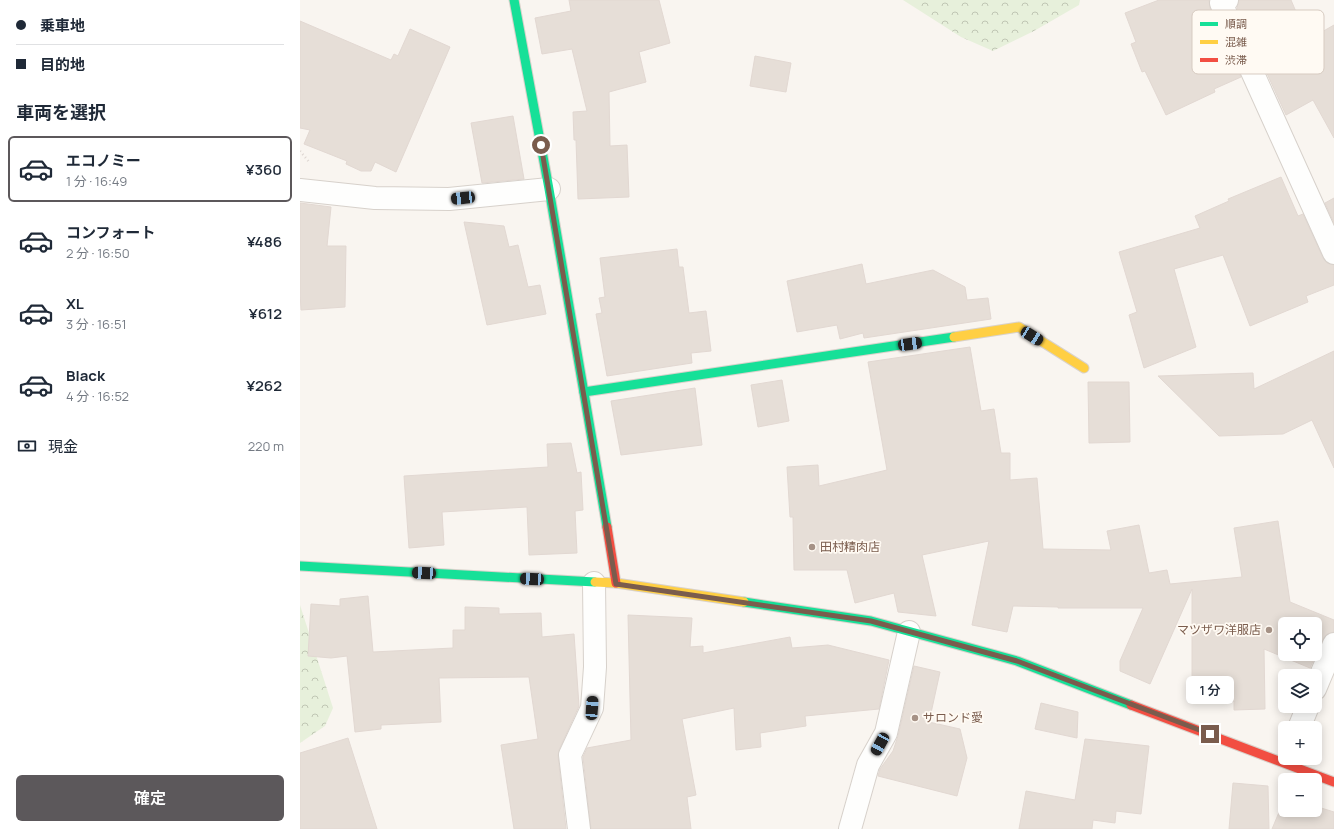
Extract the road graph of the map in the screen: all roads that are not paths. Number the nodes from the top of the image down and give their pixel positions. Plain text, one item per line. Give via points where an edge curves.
1 (514, 0) edge
2 (1227, 0) edge
3 (1224, 10) edge
4 (1253, 74) edge
5 (549, 189) junction
6 (300, 190) edge
7 (1334, 253) edge
8 (1084, 368) dead end
9 (584, 392) junction
10 (300, 566) edge
11 (594, 583) junction
12 (616, 584) junction
13 (909, 632) junction
14 (1334, 644) edge
15 (1322, 672) edge
16 (1278, 757) edge
17 (1296, 765) edge
18 (1334, 782) edge
19 (580, 829) edge
20 (850, 829) edge

1 - 5 street
2 - 3 street via 1221,3
4 - 7 street
5 - 6 street via 449,199 375,198
5 - 9 street
8 - 9 street via 1018,327
9 - 12 street
10 - 11 street
11 - 12 street
11 - 19 street via 595,667 592,708 570,755
12 - 13 street via 871,621
13 - 16 street via 1017,661
13 - 20 street via 886,733 868,765
14 - 15 street
17 - 18 street

